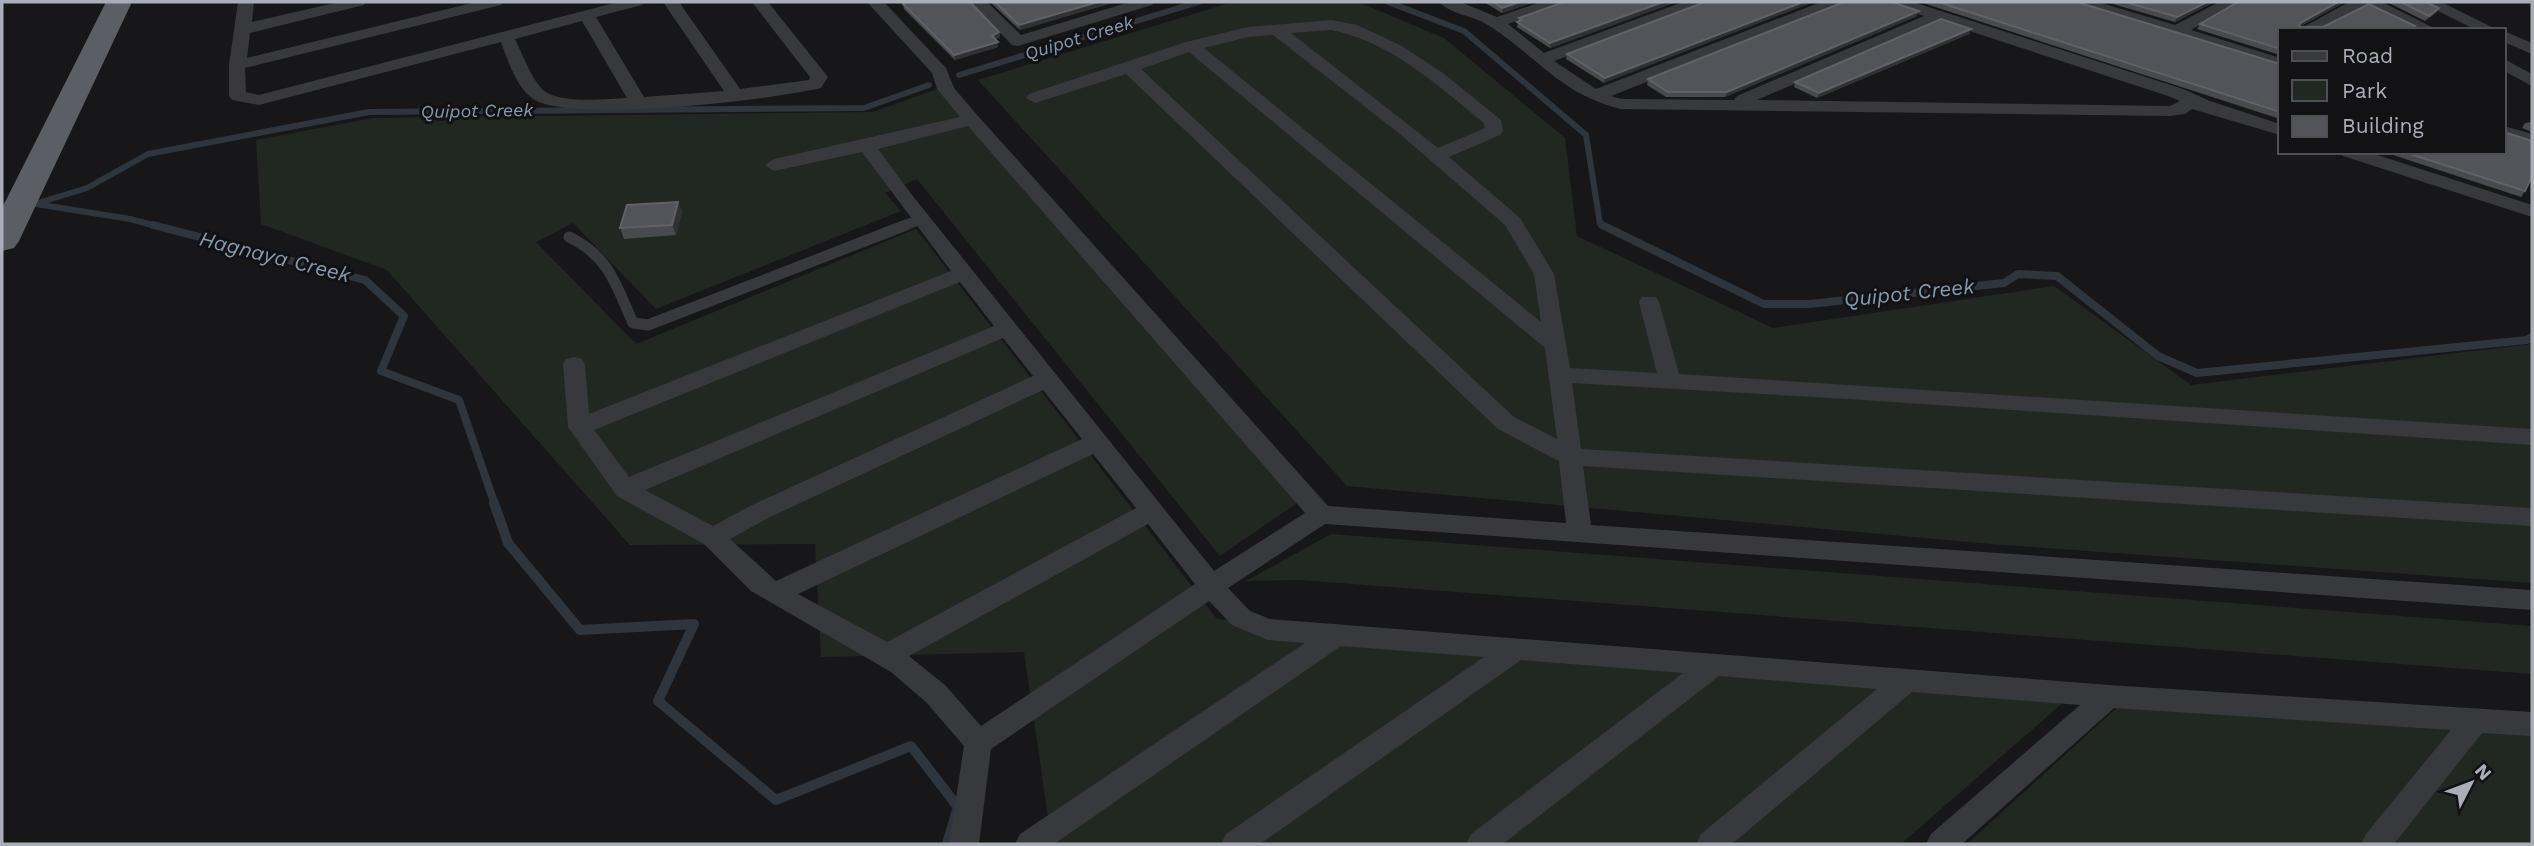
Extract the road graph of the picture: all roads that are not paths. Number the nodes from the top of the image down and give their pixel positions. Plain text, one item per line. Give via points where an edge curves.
1 (104, 2) edge
2 (119, 2) edge
3 (246, 2) edge
4 (358, 2) edge
5 (495, 2) edge
6 (636, 2) edge
7 (671, 2) edge
8 (760, 2) edge
9 (874, 2) edge
10 (978, 2) edge
11 (1072, 2) edge
12 (1146, 2) edge
13 (1447, 2) edge
14 (1556, 2) edge
15 (1697, 2) edge
16 (1835, 2) edge
17 (1898, 2) edge
18 (2230, 2) edge
19 (2361, 2) edge
20 (2370, 2) edge
21 (2428, 2) edge
22 (2090, 3) edge
23 (587, 15) junction
24 (1939, 15) junction
25 (1089, 18) junction
26 (1495, 23) junction
27 (2310, 28) edge
28 (2426, 28) edge
29 (2486, 28) edge
30 (245, 29) junction
31 (1277, 30) junction
32 (2177, 31) junction
33 (506, 36) junction
34 (2506, 37) edge
35 (2278, 44) edge
36 (1192, 46) junction
37 (2532, 49) edge
38 (2256, 56) junction
39 (1541, 60) junction
40 (2278, 62) edge
41 (237, 65) junction
42 (2506, 65) edge
43 (1129, 67) junction
44 (2532, 81) edge
45 (734, 93) junction
46 (1595, 96) junction
47 (1035, 98) dead end
48 (638, 102) junction
49 (1734, 104) junction
50 (2204, 105) junction
51 (972, 120) junction
52 (2278, 129) edge
53 (2506, 132) edge
54 (2532, 140) edge
55 (867, 146) junction
56 (2355, 154) edge
57 (1436, 156) junction
58 (774, 165) dead end
59 (2, 204) edge
60 (2532, 212) edge
61 (922, 219) junction
62 (569, 237) dead end
63 (2, 241) edge
64 (964, 273) junction
65 (1649, 302) dead end
66 (1007, 328) junction
67 (1555, 345) junction
68 (574, 364) dead end
69 (1560, 375) junction
70 (1047, 379) junction
71 (1670, 381) junction
72 (579, 427) junction
73 (2532, 436) edge
74 (1097, 442) junction
75 (1571, 457) junction
76 (625, 491) junction
77 (1151, 511) junction
78 (1321, 515) junction
79 (2532, 517) edge
80 (1580, 535) junction
81 (713, 537) junction
82 (1210, 585) junction
83 (775, 593) junction
84 (2532, 600) edge
85 (1338, 634) junction
86 (1516, 649) junction
87 (887, 654) junction
88 (1715, 664) junction
89 (1907, 680) junction
90 (2109, 696) junction
91 (2476, 720) junction
92 (2532, 724) edge
93 (978, 743) junction
94 (964, 844) edge
95 (1030, 844) edge
96 (1236, 844) edge
97 (1481, 844) edge
98 (1711, 844) edge
99 (1941, 844) edge
100 (2376, 844) edge

1 - 59 highway
2 - 63 highway
3 - 30 street
4 - 30 street
5 - 41 street
6 - 23 street
7 - 45 street
8 - 45 street via 819,77 815,84
9 - 51 street
10 - 25 street via 1018,41
11 - 25 street
12 - 25 street
13 - 26 street
14 - 26 street
15 - 39 street
16 - 46 street
17 - 24 street
18 - 32 street
19 - 27 street
20 - 28 street
21 - 29 street
22 - 32 street
23 - 33 street
23 - 48 street
24 - 49 street
24 - 50 street
26 - 39 street
30 - 41 street
31 - 36 street
31 - 57 street
31 - 57 street via 1330,25 1366,32 1492,120 1494,131
32 - 38 street
33 - 41 street via 259,100 239,96
33 - 48 street via 541,98 561,103
34 - 37 street
35 - 38 street
36 - 43 street
36 - 67 street
38 - 40 street
39 - 46 street
42 - 44 street
43 - 47 street
43 - 75 street via 1507,423
45 - 48 street
46 - 49 street via 1621,104
49 - 50 street via 2170,111 2188,103
50 - 52 street
51 - 55 street
51 - 78 street
53 - 54 street
55 - 58 street
55 - 61 street
56 - 60 street
57 - 67 street via 1513,222 1544,274
61 - 62 lane via 648,325 633,323 606,264 588,246
61 - 64 street
64 - 66 street
64 - 72 street
65 - 71 street
66 - 70 street
66 - 76 street
67 - 69 street
68 - 72 street
69 - 71 street
69 - 75 street
70 - 74 street
70 - 81 street
71 - 73 street
72 - 76 street
74 - 77 street
74 - 83 street
75 - 79 street
75 - 80 street
76 - 81 street
77 - 82 street
77 - 87 street
78 - 80 street
78 - 82 street
80 - 84 street
81 - 83 street
82 - 85 street via 1241,618 1268,629
82 - 93 street
83 - 87 street
85 - 86 street
85 - 95 street
86 - 88 street
86 - 96 street
87 - 93 street via 950,708
88 - 89 street
88 - 97 street
89 - 90 street
89 - 98 street
90 - 91 street
90 - 99 street
91 - 92 street
91 - 100 street
93 - 94 street

